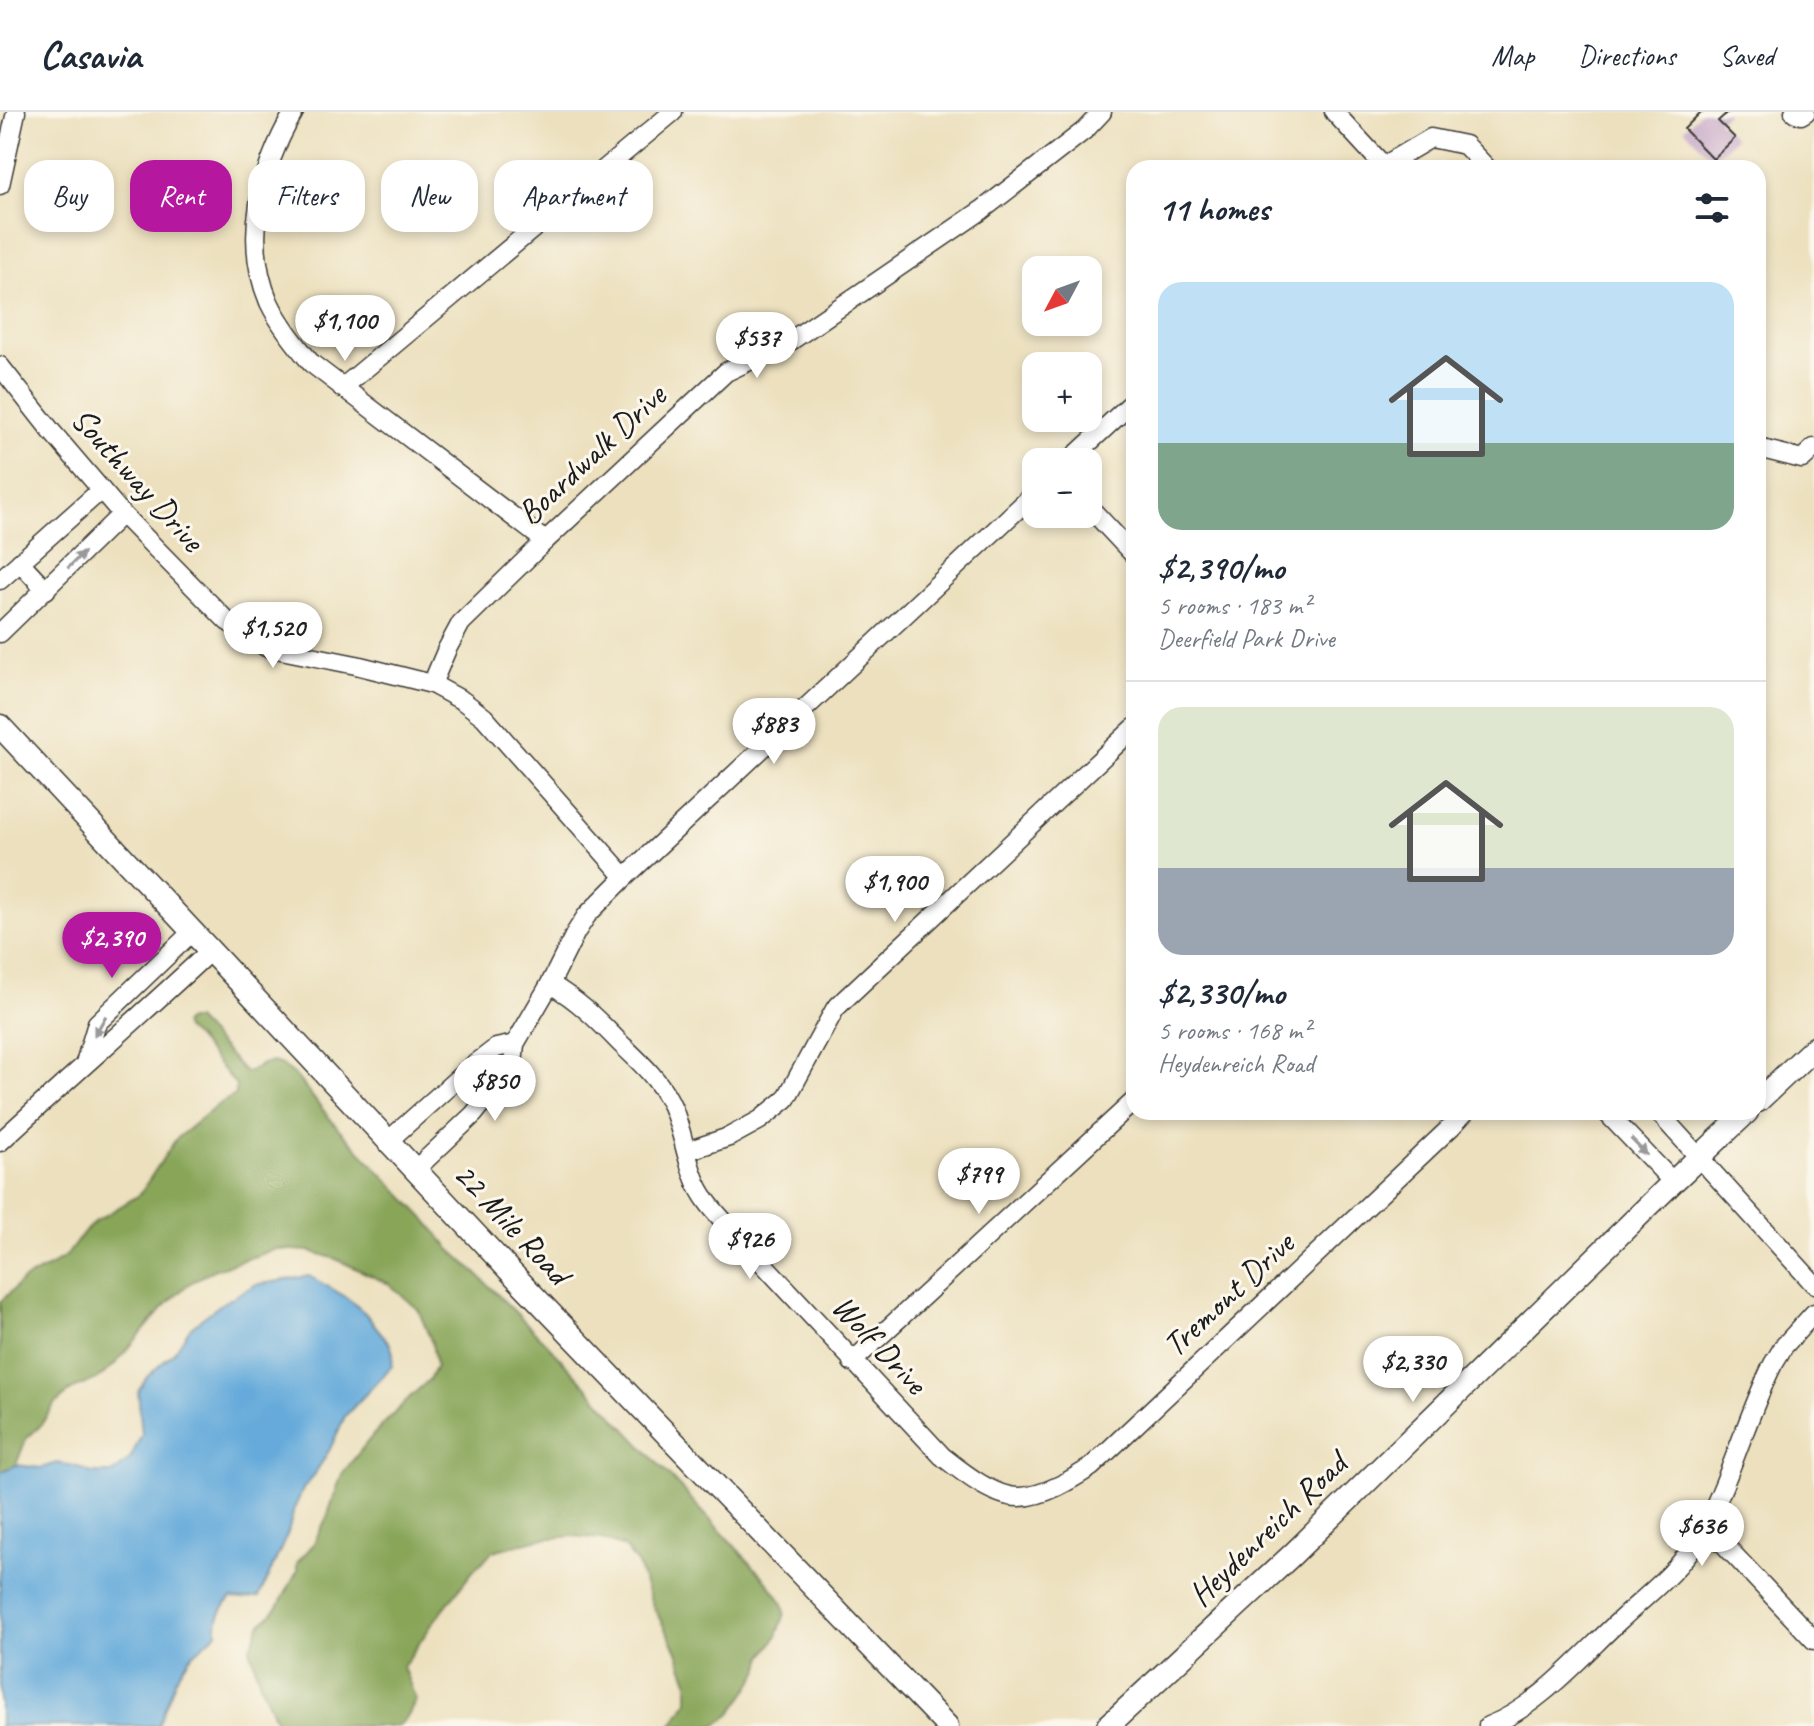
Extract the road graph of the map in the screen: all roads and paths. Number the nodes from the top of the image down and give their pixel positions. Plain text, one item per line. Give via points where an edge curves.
1 (294, 112) edge
2 (673, 112) edge
3 (1102, 112) edge
4 (1334, 112) edge
5 (10, 115) edge
6 (1377, 160) edge
7 (1392, 160) edge
8 (1479, 160) edge
9 (0, 185) edge
10 (0, 366) edge
11 (342, 388) junction
12 (1126, 408) edge
13 (1083, 448) edge
14 (1766, 449) edge
15 (1808, 454) edge
16 (101, 490) junction
17 (1022, 505) edge
18 (122, 514) junction
19 (1102, 521) edge
20 (545, 541) junction
21 (1126, 546) edge
22 (20, 562) junction
23 (0, 580) edge
24 (46, 590) junction
25 (0, 633) edge
26 (432, 684) junction
27 (0, 726) edge
28 (1126, 736) edge
29 (625, 877) junction
30 (193, 931) junction
31 (211, 950) junction
32 (550, 984) junction
33 (515, 1044) junction
34 (1814, 1048) edge
35 (85, 1063) junction
36 (466, 1071) junction
37 (1766, 1093) edge
38 (490, 1096) junction
39 (1126, 1108) edge
40 (1457, 1120) edge
41 (1614, 1120) edge
42 (1665, 1120) edge
43 (1738, 1120) edge
44 (388, 1141) junction
45 (0, 1142) edge
46 (687, 1151) junction
47 (1699, 1157) junction
48 (415, 1170) junction
49 (1673, 1182) junction
50 (1814, 1284) edge
51 (1814, 1313) edge
52 (852, 1362) junction
53 (1018, 1498) joint
54 (1705, 1524) junction
55 (1814, 1640) edge
56 (947, 1726) edge
57 (1108, 1726) edge
58 (1488, 1726) edge

1 - 11 street via 261,189 256,228 259,268 285,331 311,363
2 - 11 street
3 - 20 street, Boardwalk Drive via 969,219 789,342 726,372
4 - 6 street
5 - 9 street
7 - 8 street via 1431,138 1465,145
10 - 16 street, Southway Drive
11 - 20 street
12 - 13 street
14 - 15 street
16 - 18 street, Southway Drive
16 - 22 street
17 - 29 street
24 -> 18 street
18 - 26 street, Southway Drive via 227,621 266,647
19 - 21 street
20 - 26 street, Boardwalk Drive via 461,623
22 - 23 street
22 - 24 street
24 - 25 street
26 - 29 street, Southway Drive via 484,717
27 - 30 street, 22 Mile Road
28 - 46 street via 835,1009 786,1099 729,1137
29 - 32 street via 587,915
30 - 31 street, 22 Mile Road
30 -> 35 street via 97,1023
31 - 35 street
31 - 44 street, 22 Mile Road
32 - 33 street
32 - 46 street, Wolf Drive via 586,1008 659,1083
33 - 36 street via 496,1048
33 - 38 street via 513,1065
34 - 37 street
35 - 45 street
36 - 38 street
36 - 44 street
38 - 48 street
39 - 52 street
40 - 53 street, Tremont Drive via 1091,1467
41 -> 49 street
42 - 47 street
43 - 47 street, Heydenreich Road
44 - 48 street, 22 Mile Road
46 - 52 street, Wolf Drive via 710,1206
47 - 49 street, Heydenreich Road
47 - 50 street
48 - 56 street, 22 Mile Road
49 - 57 street, Heydenreich Road via 1293,1554
51 - 54 street via 1773,1364
52 - 53 street, Wolf Drive via 942,1456 977,1481
54 - 55 street
54 - 58 street via 1674,1569 1544,1691

